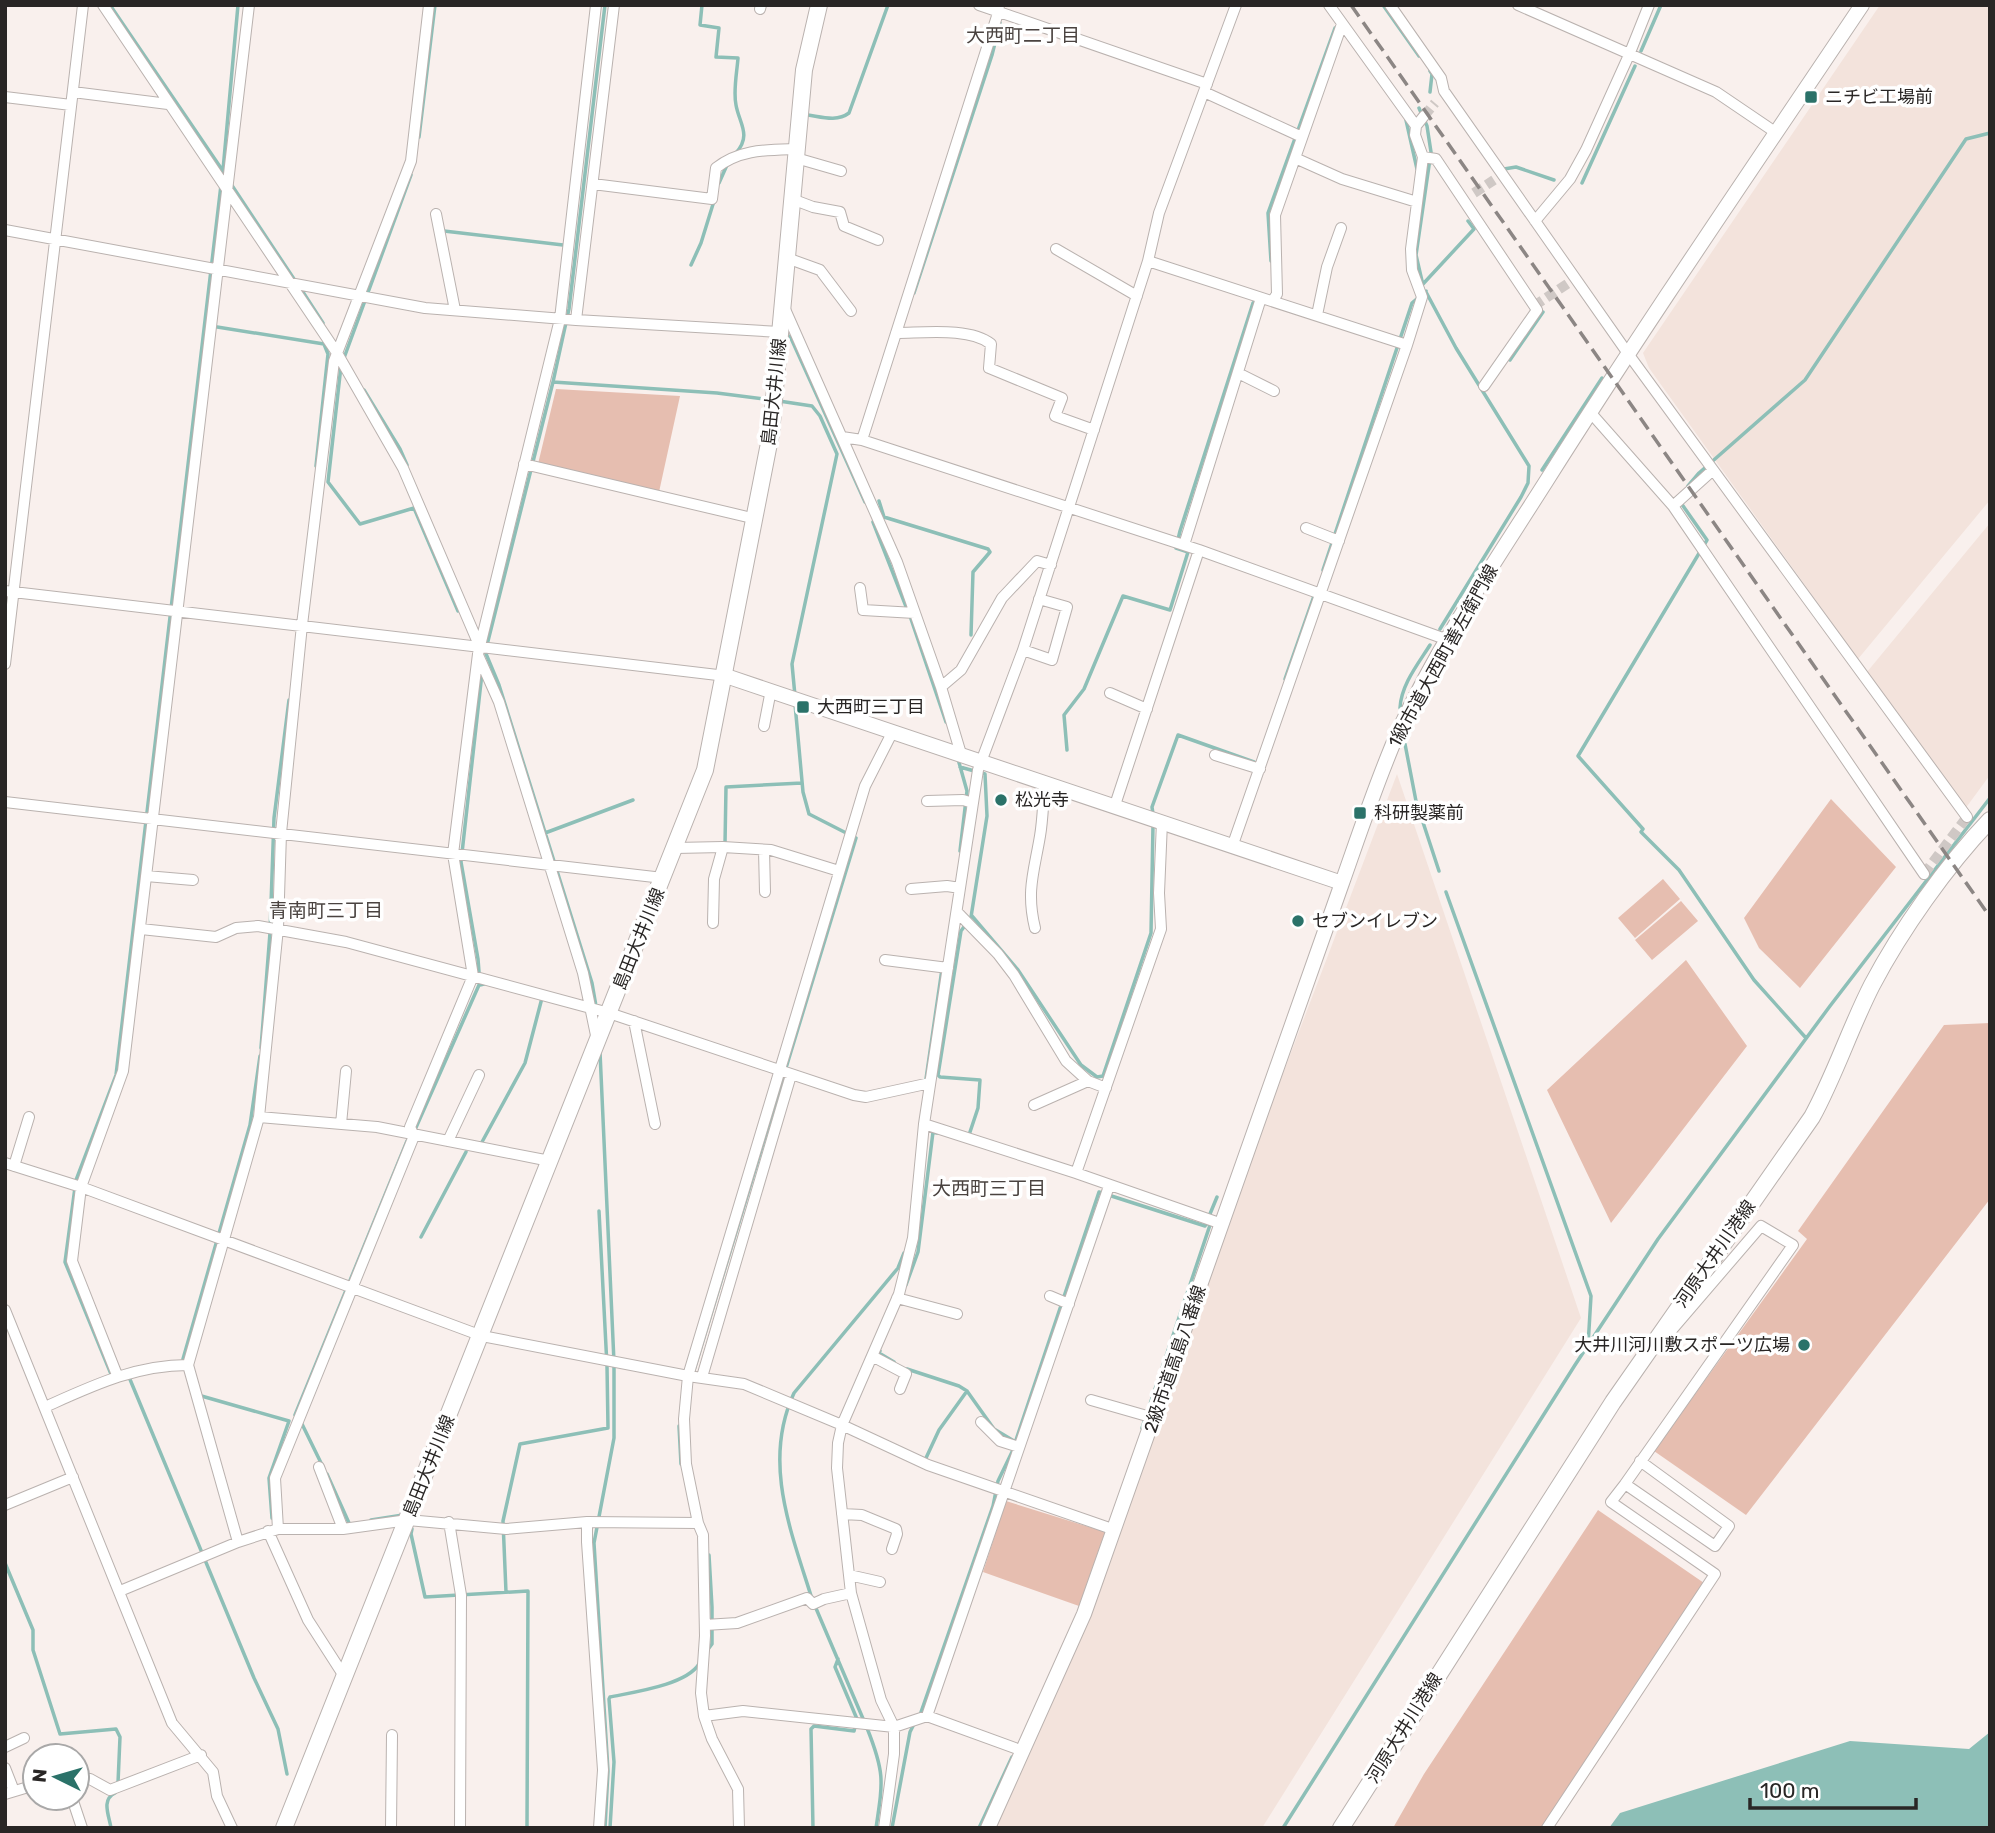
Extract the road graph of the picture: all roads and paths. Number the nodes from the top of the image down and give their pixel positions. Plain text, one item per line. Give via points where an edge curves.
1 (83, 5) edge
2 (103, 5) edge
3 (249, 5) edge
4 (429, 5) edge
5 (596, 5) edge
6 (614, 5) edge
7 (819, 5) edge
8 (979, 5) edge
9 (1236, 5) edge
10 (1329, 5) edge
11 (1390, 5) edge
12 (1518, 5) edge
13 (1649, 5) edge
14 (1862, 5) edge
15 (999, 9) edge
16 (1342, 24) junction
17 (1629, 55) junction
18 (1205, 88) junction
19 (73, 92) junction
20 (1444, 92) junction
21 (5, 97) edge
22 (168, 103) junction
23 (1436, 103) tunnel mouth
24 (71, 105) junction
25 (1424, 116) tunnel mouth
26 (1416, 126) junction
27 (1775, 132) junction
28 (1302, 137) junction
29 (796, 153) junction
30 (1423, 157) junction
31 (1295, 158) junction
32 (841, 171) dead end
33 (593, 184) junction
34 (227, 188) junction
35 (1474, 193) tunnel mouth
36 (792, 199) junction
37 (1464, 200) junction
38 (1417, 202) junction
39 (436, 214) dead end
40 (1535, 221) junction
41 (1341, 228) dead end
42 (5, 230) edge
43 (55, 240) junction
44 (878, 240) dead end
45 (1056, 249) dead end
46 (787, 258) junction
47 (1148, 261) junction
48 (218, 270) junction
49 (292, 283) junction
50 (359, 295) junction
51 (1137, 296) junction
52 (1267, 299) junction
53 (783, 305) junction
54 (455, 310) junction
55 (851, 311) dead end
56 (1317, 314) junction
57 (560, 319) junction
58 (576, 320) junction
59 (780, 332) junction
60 (896, 333) junction
61 (1407, 345) junction
62 (337, 353) junction
63 (1629, 355) junction
64 (1238, 373) junction
65 (1484, 386) dead end
66 (1274, 391) dead end
67 (1590, 412) junction
68 (1094, 430) junction
69 (842, 437) junction
70 (862, 440) junction
71 (524, 464) junction
72 (1713, 470) junction
73 (1673, 506) junction
74 (1069, 508) junction
75 (756, 519) junction
76 (1306, 528) dead end
77 (1339, 541) junction
78 (1184, 545) junction
79 (1199, 550) junction
80 (1051, 565) junction
81 (860, 588) dead end
82 (9, 591) edge
83 (1321, 593) junction
84 (1039, 599) junction
85 (177, 610) junction
86 (915, 613) junction
87 (302, 625) junction
88 (1448, 640) junction
89 (478, 649) junction
90 (1023, 650) junction
91 (5, 664) edge
92 (726, 676) junction
93 (941, 687) junction
94 (771, 690) junction
95 (1110, 692) dead end
96 (1147, 709) junction
97 (764, 726) dead end
98 (894, 730) junction
99 (961, 754) junction
100 (1216, 755) dead end
101 (982, 762) junction
102 (1259, 769) junction
103 (1045, 782) junction
104 (928, 801) dead end
105 (5, 802) edge
106 (973, 803) junction
107 (1115, 805) junction
108 (1968, 817) dead end
109 (152, 820) junction
110 (1990, 820) edge
111 (1162, 822) junction
112 (281, 833) junction
113 (723, 847) junction
114 (1233, 847) junction
115 (676, 848) junction
116 (764, 850) junction
117 (453, 855) junction
118 (550, 865) junction
119 (839, 871) junction
120 (1924, 874) dead end
121 (146, 876) junction
122 (663, 878) junction
123 (193, 880) dead end
124 (1342, 883) junction
125 (960, 888) junction
126 (911, 889) dead end
127 (765, 892) dead end
128 (958, 913) junction
129 (713, 923) dead end
130 (278, 928) junction
131 (1035, 928) dead end
132 (141, 929) junction
133 (885, 960) dead end
134 (948, 968) junction
135 (473, 976) junction
136 (591, 1008) junction
137 (609, 1013) junction
138 (634, 1021) junction
139 (597, 1043) junction
140 (346, 1071) dead end
141 (779, 1071) junction
142 (479, 1075) dead end
143 (792, 1075) junction
144 (1088, 1081) junction
145 (930, 1083) junction
146 (1106, 1088) junction
147 (1034, 1105) dead end
148 (29, 1117) dead end
149 (260, 1117) junction
150 (341, 1124) junction
151 (655, 1124) dead end
152 (924, 1124) junction
153 (414, 1136) junction
154 (448, 1141) junction
155 (550, 1161) junction
156 (9, 1164) edge
157 (1076, 1173) junction
158 (1110, 1186) junction
159 (80, 1187) junction
160 (1223, 1224) junction
161 (224, 1240) junction
162 (351, 1288) junction
163 (1050, 1296) dead end
164 (897, 1298) junction
165 (1069, 1304) junction
166 (5, 1310) edge
167 (957, 1314) dead end
168 (1661, 1332) junction
169 (482, 1336) junction
170 (872, 1356) junction
171 (188, 1365) junction
172 (117, 1376) junction
173 (688, 1376) junction
174 (702, 1377) junction
175 (900, 1389) dead end
176 (1091, 1400) dead end
177 (45, 1407) junction
178 (1154, 1418) junction
179 (981, 1422) dead end
180 (842, 1425) junction
181 (1019, 1447) junction
182 (1640, 1461) junction
183 (319, 1467) dead end
184 (73, 1477) junction
185 (1625, 1484) junction
186 (1003, 1492) junction
187 (5, 1505) edge
188 (842, 1514) junction
189 (408, 1520) junction
190 (449, 1522) junction
191 (587, 1522) junction
192 (698, 1523) junction
193 (343, 1529) junction
194 (273, 1530) junction
195 (1115, 1530) junction
196 (238, 1542) junction
197 (892, 1549) dead end
198 (849, 1575) junction
199 (880, 1582) dead end
200 (120, 1591) junction
201 (851, 1593) junction
202 (705, 1625) junction
203 (344, 1676) junction
204 (704, 1716) junction
205 (927, 1716) junction
206 (894, 1727) junction
207 (392, 1735) dead end
208 (24, 1738) dead end
209 (5, 1747) edge
210 (1023, 1751) junction
211 (201, 1755) junction
212 (5, 1768) edge
213 (91, 1780) edge
214 (10, 1792) edge
215 (232, 1828) edge
216 (284, 1828) edge
217 (391, 1828) edge
218 (460, 1828) edge
219 (598, 1828) edge
220 (739, 1828) edge
221 (884, 1828) edge
222 (988, 1828) edge
223 (1341, 1828) edge
224 (1547, 1828) edge

1 - 19 street
2 - 22 street
3 - 34 street
4 - 50 street via 411,161
5 - 57 street
6 - 33 street
7 - 29 main road, 島田大井川線 via 804,71
8 - 15 street
9 - 18 street
10 - 16 street
11 - 20 street via 1441,78
12 - 17 street
13 - 17 street
14 - 27 street, 1級市道大西町善左衛門線
15 - 18 street
15 - 60 street
16 - 26 street
16 - 28 street
17 - 27 street via 1716,92
17 - 40 street via 1570,179
18 - 28 street
18 - 47 street via 1159,213
19 - 22 street
19 - 24 street
20 - 23 street
20 - 40 street via 1497,177
21 - 24 street
22 - 34 street
24 - 43 street
25 - 26 street
26 - 30 street
27 - 63 street, 1級市道大西町善左衛門線
28 - 31 street
29 - 32 street
29 - 33 street via 743,153 728,159 716,168 712,199
29 - 36 main road, 島田大井川線
30 - 37 street via 1436,159
30 - 38 street
31 - 38 street via 1342,180
31 - 52 street via 1275,215 1277,294
33 - 58 street
34 - 48 street
34 - 49 street
35 - 37 street
36 - 44 street via 840,212 844,226
36 - 46 main road, 島田大井川線
37 - 65 street via 1537,310
38 - 61 street via 1412,270 1422,298
39 - 54 street
40 - 63 street
41 - 56 street via 1326,267
42 - 43 street
43 - 48 street
43 - 82 street
45 - 51 street
46 - 53 main road, 島田大井川線
46 - 55 street via 820,270
47 - 51 street
47 - 52 street
48 - 49 street
48 - 85 street
49 - 50 street
49 - 62 street
50 - 54 street
50 - 62 street
51 - 68 street
52 - 56 street
52 - 64 street
53 - 59 main road, 島田大井川線
53 - 69 street
54 - 57 street
56 - 61 street
57 - 58 street
57 - 71 street
58 - 59 street
59 - 75 main road, 島田大井川線 via 771,433
60 - 68 street via 983,338 991,344 989,368 1062,398 1055,416
60 - 70 street
61 - 77 street
62 - 87 street
62 - 89 street via 403,468
63 - 67 street, 1級市道大西町善左衛門線
63 - 72 street
64 - 66 street
64 - 78 street
67 - 73 street
67 - 88 street, 1級市道大西町善左衛門線
68 - 74 street
69 - 70 street
69 - 86 street
70 - 74 street
71 - 75 street
71 - 89 street
72 - 73 street
72 - 108 street
73 - 120 street
74 - 78 street
74 - 80 street
75 - 92 main road, 島田大井川線
76 - 77 street
77 - 83 street
78 - 79 street
79 - 83 street
79 - 96 street
80 - 84 street
80 - 93 street via 1037,561 1002,598 961,670
81 - 86 street via 863,610
82 - 85 street
82 - 91 street
83 - 88 street
83 - 102 street
84 - 90 street
84 - 90 street via 1068,607 1052,660
85 - 87 street
85 - 109 street
86 - 93 street
87 - 89 street
87 - 112 street
88 - 124 street, 1級市道大西町善左衛門線 via 1385,763
89 - 92 street
89 - 117 street
89 - 118 street
90 - 101 street
92 - 94 street
92 - 115 main road, 島田大井川線 via 705,770
93 - 99 street
94 - 97 street
94 - 98 street
95 - 96 street
96 - 107 street
98 - 99 street
98 - 119 street via 864,786
99 - 101 street
100 - 102 street
101 - 103 street
101 - 106 street
102 - 114 street
103 - 107 street
103 - 131 street via 1029,904
104 - 106 street
105 - 109 street
106 - 125 street
107 - 111 street
109 - 112 street
109 - 121 street
110 - 168 main road, 河原大井川港線 via 1936,884 1872,985 1812,1117
111 - 114 street
111 - 146 street via 1161,929
112 - 117 street
112 - 130 street
113 - 115 street
113 - 116 street
113 - 129 street via 714,879
114 - 124 street
115 - 122 main road, 島田大井川線
116 - 119 street
116 - 127 street
117 - 118 street
117 - 135 street
118 - 122 street
118 - 136 street
119 - 141 street
121 - 123 street
121 - 132 street
122 - 137 main road, 島田大井川線
124 - 160 street, 2級市道高島八番線
125 - 126 street
125 - 128 street
128 - 134 street
128 - 144 street via 998,954 1066,1061
130 - 132 street via 236,928 216,937
130 - 135 street
130 - 149 street
132 - 159 street via 123,1071
133 - 134 street
134 - 145 street
135 - 136 street
135 - 153 street via 410,1127
136 - 137 street
136 - 139 street
137 - 138 street
137 - 139 main road, 島田大井川線
138 - 141 street
138 - 151 street
139 - 155 main road, 島田大井川線
140 - 150 street
141 - 143 street
141 - 173 street
142 - 154 street
143 - 145 street via 866,1097
143 - 174 street
144 - 146 street
144 - 147 street
145 - 152 street
146 - 157 street
148 - 156 street
149 - 150 street
149 - 161 street
150 - 153 street
152 - 157 street
152 - 164 street via 913,1238
153 - 154 street
153 - 162 street
154 - 155 street
155 - 169 main road, 島田大井川線
156 - 159 street
157 - 158 street
158 - 160 street
158 - 165 street
159 - 161 street
159 - 172 street via 72,1261
160 - 178 street, 2級市道高島八番線
161 - 162 street
161 - 171 street
162 - 169 street
162 - 194 street via 275,1478
163 - 165 street
164 - 167 street
164 - 170 street
165 - 181 street
166 - 177 street
168 - 182 street via 1669,1333 1761,1226 1793,1245
168 - 223 main road, 河原大井川港線
169 - 173 street
169 - 189 main road, 島田大井川線
170 - 175 street via 906,1374
170 - 180 street
171 - 172 street
171 - 196 street
172 - 177 street
173 - 174 street
173 - 192 street via 686,1464
174 - 180 street via 744,1384
176 - 178 street
177 - 184 street
178 - 195 street, 2級市道高島八番線
179 - 181 street via 1000,1441
180 - 186 street via 928,1465
180 - 188 street via 836,1468
181 - 186 street
182 - 185 street
182 - 185 street via 1729,1526 1715,1546
183 - 193 street
184 - 187 street
184 - 200 street
185 - 224 street via 1611,1502 1715,1574
186 - 195 street
186 - 205 street
188 - 197 street via 862,1515 896,1530
188 - 198 street
189 - 190 street
189 - 193 street
189 - 203 main road, 島田大井川線
190 - 191 street via 506,1529
190 - 218 street via 461,1595
191 - 192 street
191 - 219 street via 603,1770
192 - 202 street via 703,1535
193 - 194 street
194 - 196 street
194 - 203 street via 308,1620
195 - 210 street, 2級市道高島八番線 via 1084,1614
196 - 200 street
198 - 199 street
198 - 201 street
200 - 211 street via 172,1723
201 - 202 street via 813,1604 807,1598 799,1600 737,1623
201 - 206 street via 881,1699
202 - 204 street
203 - 216 main road, 島田大井川線
204 - 206 street via 743,1711
204 - 220 street via 738,1789
205 - 206 street
205 - 210 street
206 - 221 street
207 - 217 street
208 - 209 street
210 - 222 street, 2級市道高島八番線
211 - 213 street via 110,1790
211 - 215 street via 213,1772 217,1796
212 - 214 street

